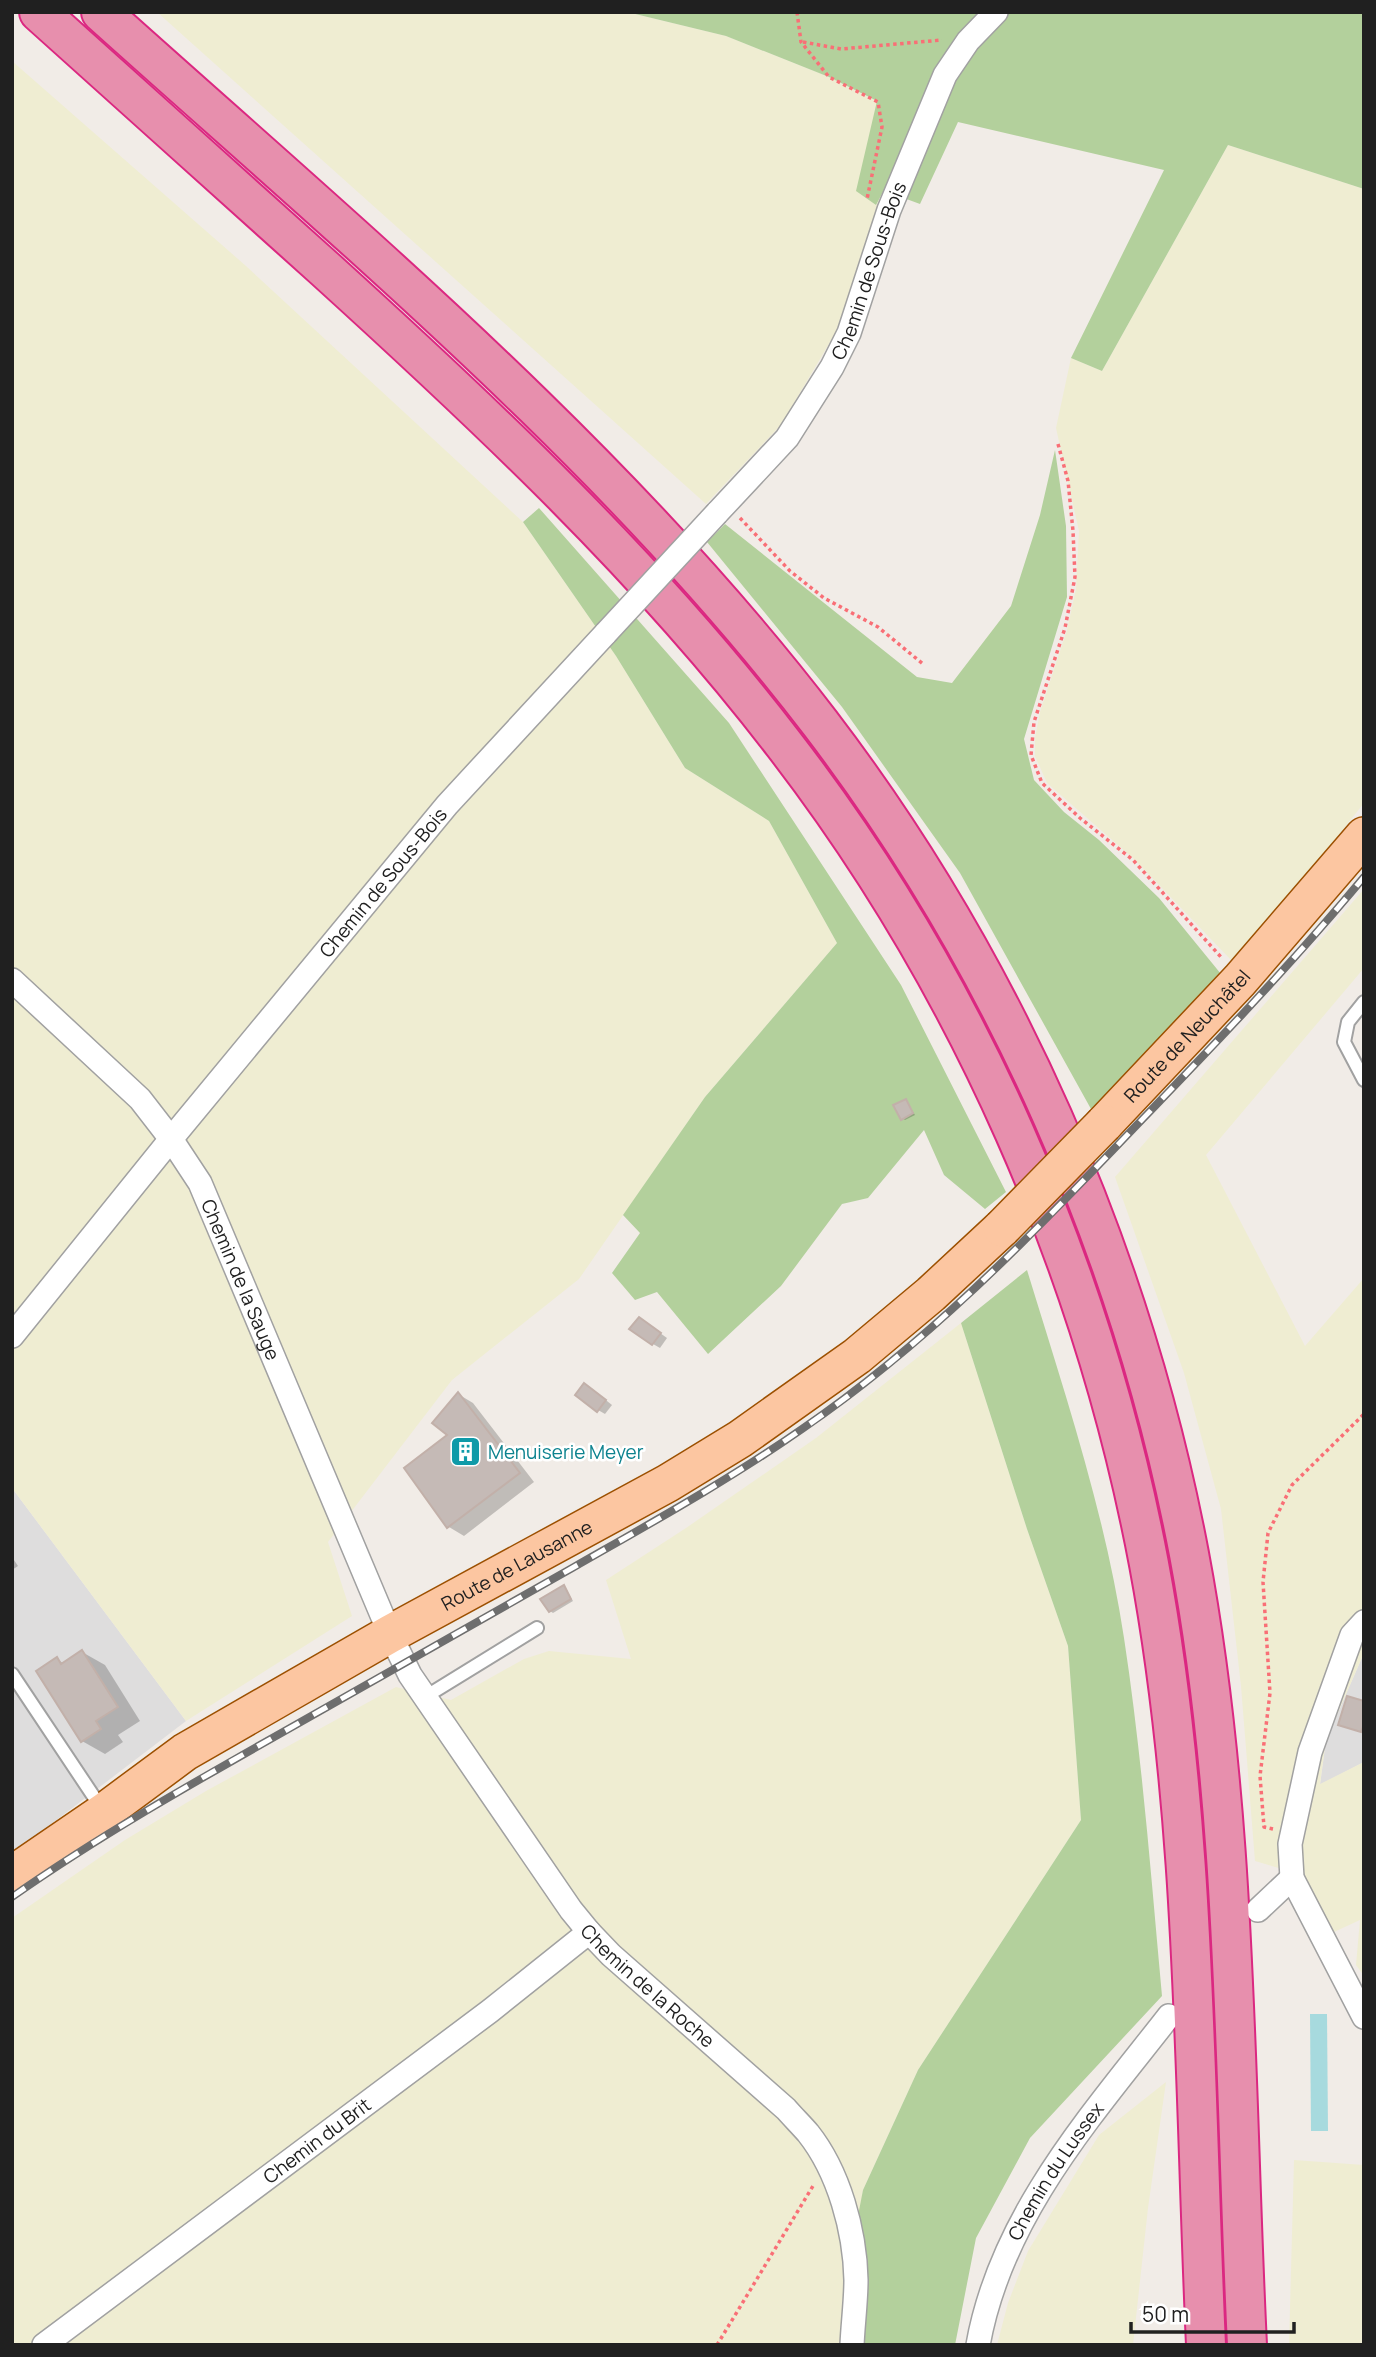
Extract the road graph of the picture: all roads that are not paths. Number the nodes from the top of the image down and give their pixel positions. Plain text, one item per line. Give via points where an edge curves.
1 (39, 12) edge
2 (101, 12) edge
3 (996, 12) edge
4 (1364, 836) edge
5 (12, 980) edge
6 (1364, 1002) edge
7 (1364, 1080) edge
8 (171, 1139) junction
9 (1002, 1228) joint
10 (12, 1336) edge
11 (1364, 1622) edge
12 (537, 1628) dead end
13 (390, 1634) junction
14 (12, 1674) edge
15 (425, 1697) junction
16 (104, 1812) junction
17 (12, 1875) edge
18 (1292, 1878) junction
19 (1258, 1910) dead end
20 (589, 1932) junction
21 (1169, 2016) dead end
22 (1364, 2017) edge
23 (44, 2345) edge
24 (852, 2345) edge
25 (978, 2345) edge
26 (1206, 2345) edge
27 (1247, 2345) edge

1 - 26 highway via 418,354 567,498 659,596 747,697 822,795 920,948 977,1054 1028,1164 1091,1333 1150,1567 1183,1835
2 - 27 highway via 509,382 725,607 818,720 890,822 974,959 1040,1089 1129,1316 1164,1438 1190,1558 1223,1820
3 - 8 street, Chemin de Sous-Bois, bridge via 968,41 945,75 894,198 849,333 787,439 447,805
4 - 9 main road, Route de Neuchâtel, bridge via 1240,980
5 - 8 street, Chemin de la Sauge via 141,1100
6 - 7 lane via 1348,1022 1344,1042
8 - 10 street, Chemin de Sous-Bois
8 - 13 street, Chemin de la Sauge via 200,1183
9 - 13 main road, Route de Lausanne via 857,1356 740,1439
11 - 18 street via 1352,1635 1310,1752 1290,1844
12 - 15 lane
13 - 15 street, Chemin de la Roche
13 - 16 main road, Route de Lausanne via 185,1752
14 - 16 lane
15 - 20 street, Chemin de la Roche
16 - 17 main road, Route de Lausanne
18 - 19 street
18 - 22 street
20 - 23 street, Chemin du Brit
20 - 24 street, Chemin de la Roche via 809,2134 827,2163 843,2204 852,2245 856,2280
21 - 25 street, Chemin du Lussex via 1039,2190 1013,2238

